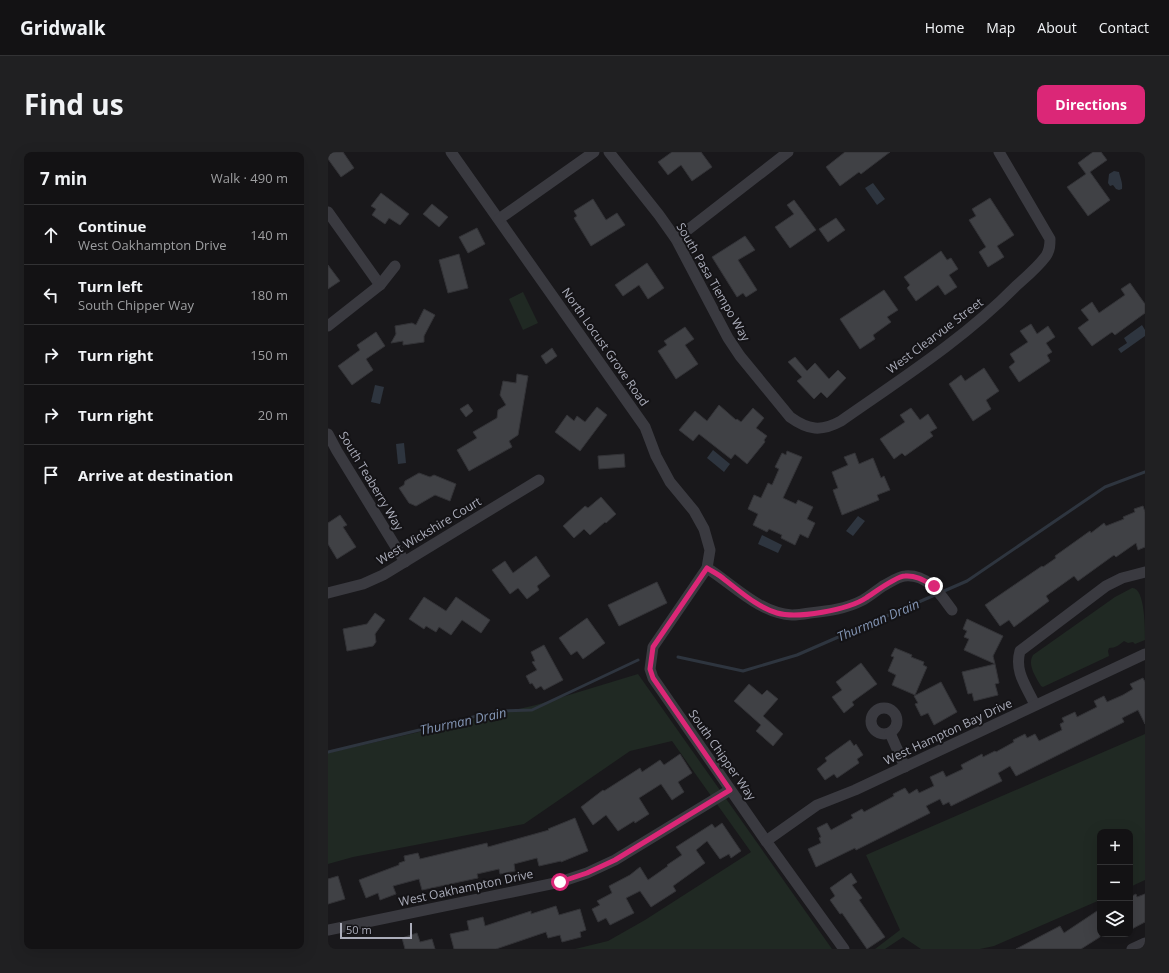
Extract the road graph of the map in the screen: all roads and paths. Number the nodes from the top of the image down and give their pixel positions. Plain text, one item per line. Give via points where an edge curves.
1 (452, 152) edge
2 (594, 152) edge
3 (609, 152) edge
4 (788, 152) edge
5 (999, 152) edge
6 (328, 212) edge
7 (499, 219) junction
8 (676, 239) junction
9 (394, 266) dead end
10 (380, 285) junction
11 (328, 326) edge
12 (820, 428) joint
13 (328, 434) edge
14 (539, 480) dead end
15 (405, 562) junction
16 (707, 568) junction
17 (1145, 572) edge
18 (328, 593) edge
19 (952, 610) dead end
20 (1145, 654) edge
21 (1035, 706) junction
22 (890, 733) dead end
23 (905, 767) junction
24 (730, 790) junction
25 (766, 841) junction
26 (328, 930) edge
27 (1145, 943) edge
28 (844, 949) edge
29 (1132, 949) edge

1 - 7 street, North Locust Grove Road
2 - 7 street
3 - 8 street, South Pasa Tiempo Way
4 - 8 street
5 - 12 street, West Clearvue Street via 1047,234 1050,246 1045,257 1000,302 945,348 841,421
6 - 10 street
7 - 16 street, North Locust Grove Road via 645,427 670,482 694,511 704,529 710,550
8 - 12 street, South Pasa Tiempo Way via 740,356 790,417 809,428
9 - 10 street
10 - 11 street
13 - 15 street, South Teaberry Way
14 - 15 street, West Wickshire Court
15 - 18 street, West Wickshire Court via 363,584
16 - 19 street via 741,593 776,613 793,615 852,606 904,576 918,577 934,586
16 - 24 street, South Chipper Way via 653,647 650,669 653,678
17 - 21 street via 1122,578 1106,586 1020,651 1017,659 1018,670
20 - 21 street, West Hampton Bay Drive
21 - 23 street, West Hampton Bay Drive
22 - 23 street
23 - 25 street, West Hampton Bay Drive via 817,805
24 - 25 street, South Chipper Way
24 - 26 street, West Oakhampton Drive via 615,860 587,873 560,882
25 - 28 street, South Chipper Way
27 - 29 street

